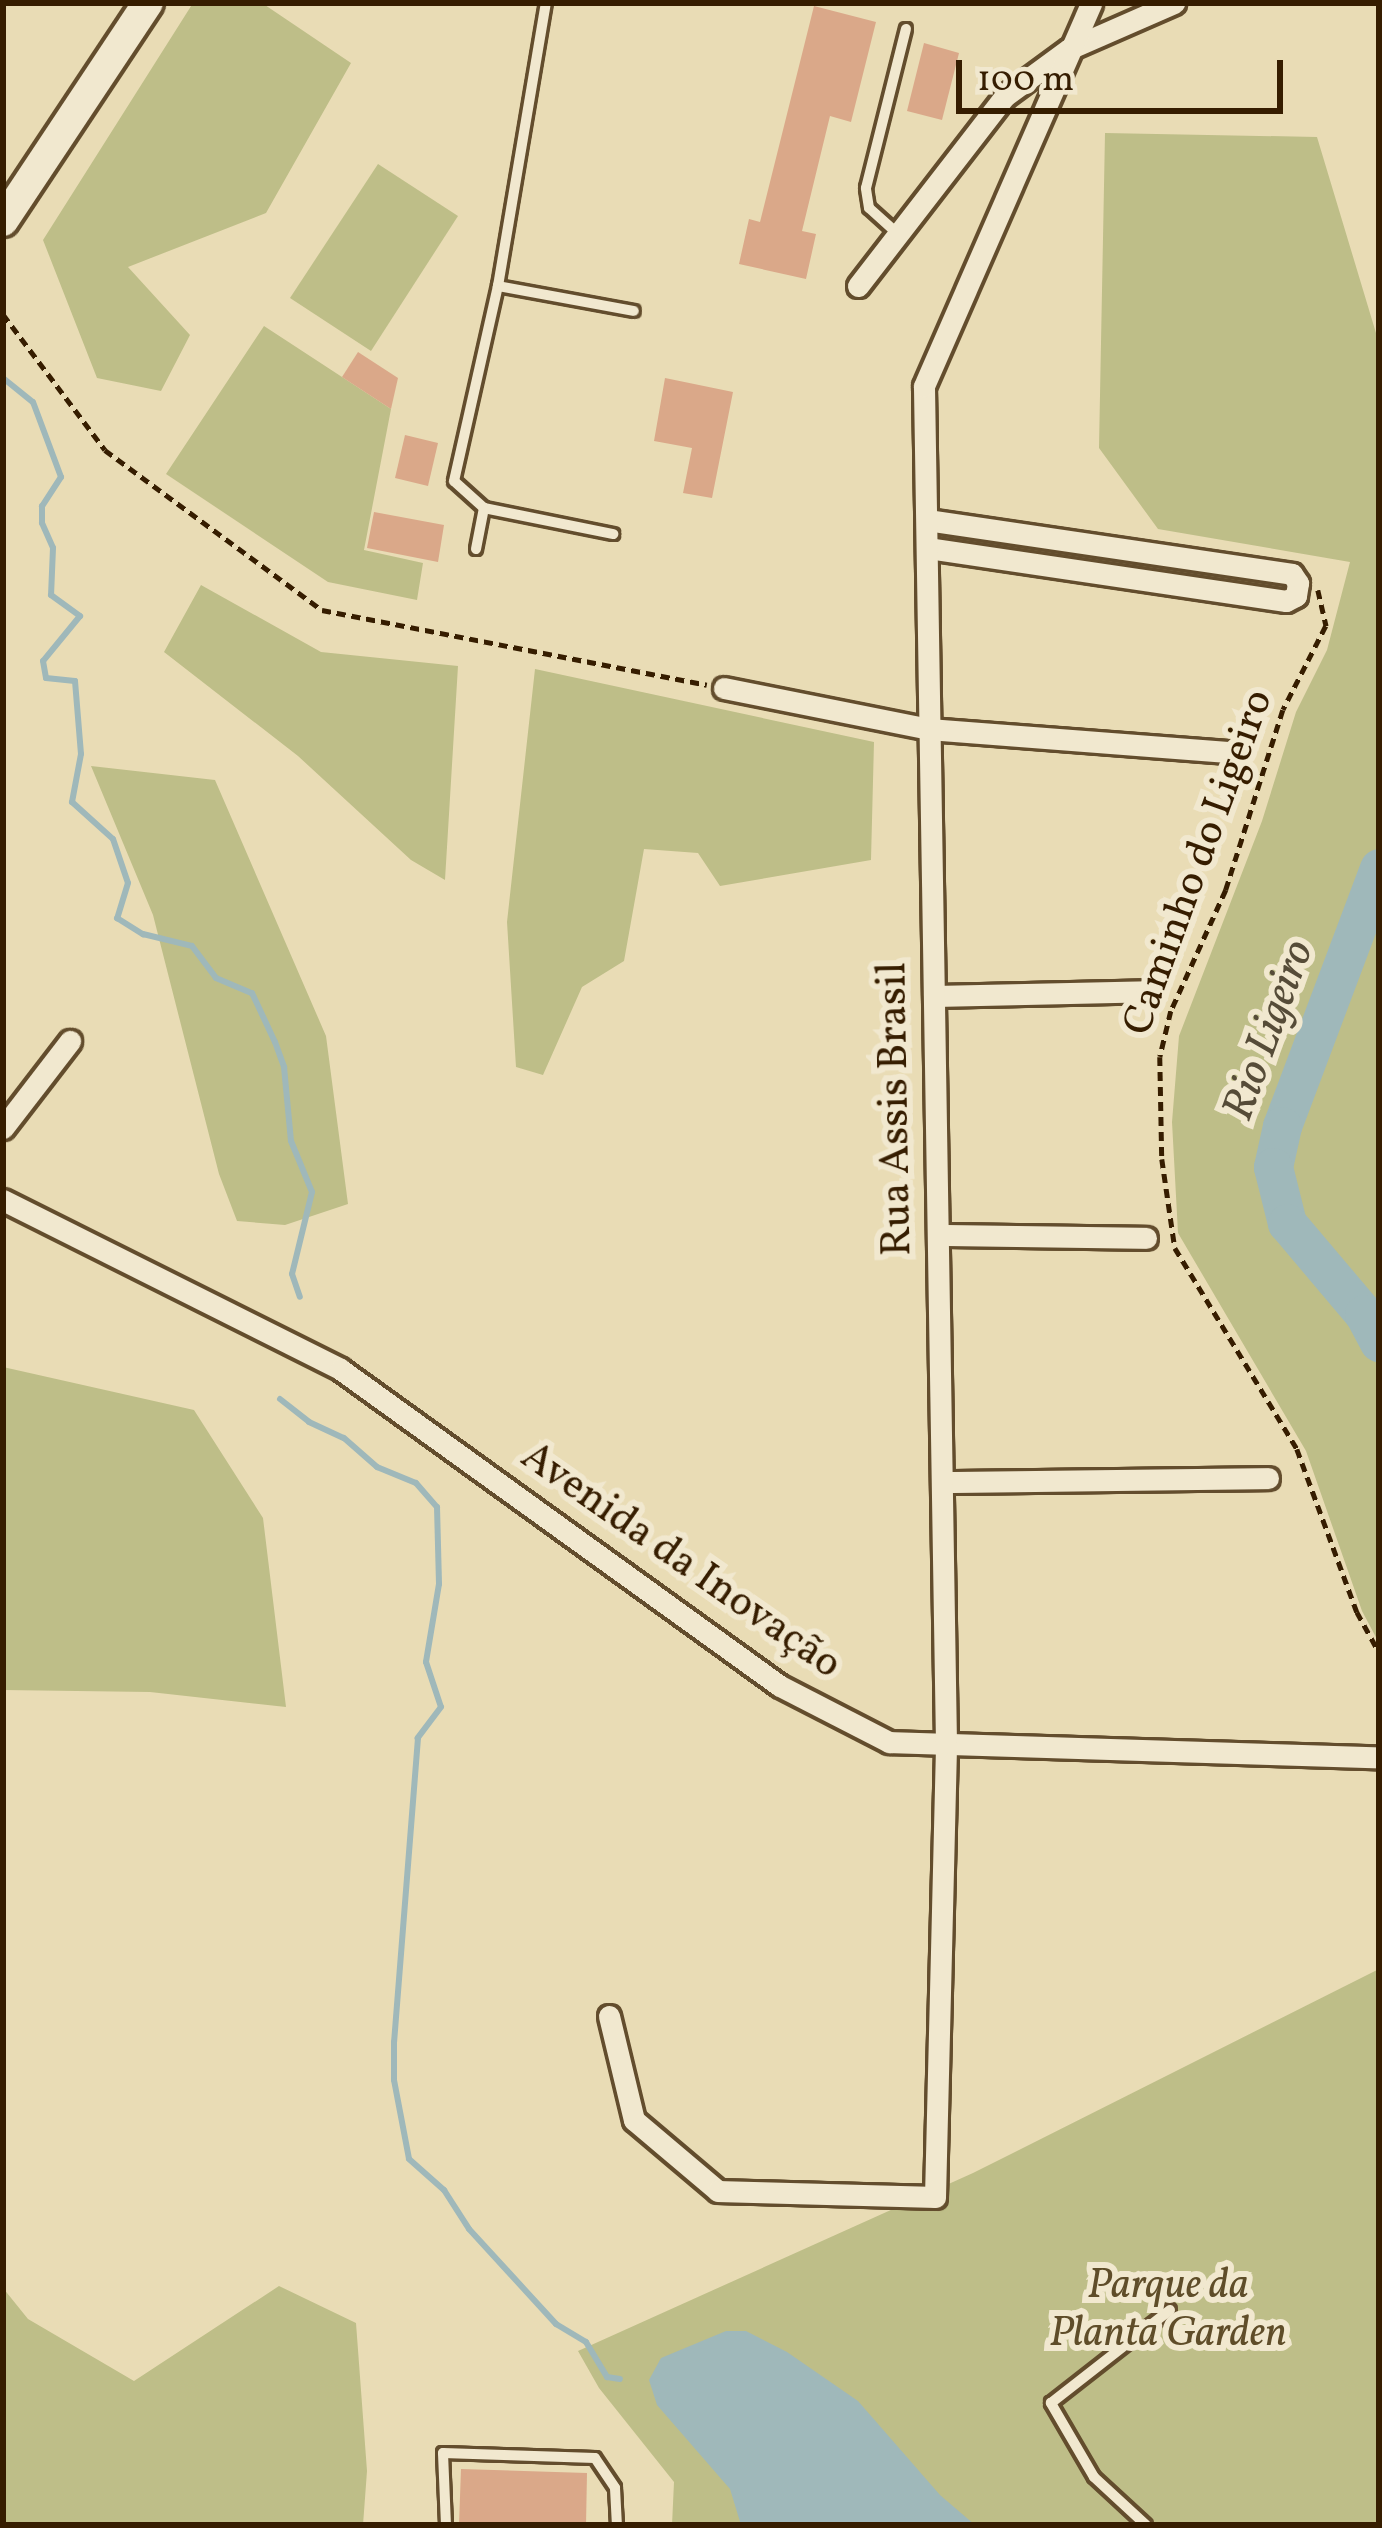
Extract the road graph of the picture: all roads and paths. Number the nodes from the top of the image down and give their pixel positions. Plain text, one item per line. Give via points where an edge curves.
1 (148, 3) edge
2 (546, 3) edge
3 (1091, 3) edge
4 (1174, 3) edge
5 (906, 29) dead end
6 (1069, 49) junction
7 (3, 221) edge
8 (898, 234) junction
9 (498, 286) junction
10 (858, 286) dead end
11 (634, 310) dead end
12 (3, 314) edge
13 (484, 508) junction
14 (927, 520) junction
15 (613, 534) dead end
16 (927, 548) junction
17 (476, 549) dead end
18 (1292, 574) junction
19 (724, 688) joint
20 (929, 729) junction
21 (1230, 752) dead end
22 (1149, 991) dead end
23 (934, 996) junction
24 (70, 1041) dead end
25 (3, 1128) edge
26 (3, 1200) edge
27 (939, 1235) junction
28 (1146, 1238) dead end
29 (1268, 1478) dead end
30 (944, 1481) junction
31 (1379, 1652) edge
32 (946, 1743) junction
33 (1379, 1757) edge
34 (609, 2016) dead end
35 (1170, 2309) dead end
36 (446, 2525) edge
37 (616, 2525) edge
38 (1146, 2525) edge

1 - 7 main road
2 - 9 lane
3 - 6 street, Rua Assis Brasil
4 - 6 street
5 - 8 lane via 866,188 869,208
6 - 8 street, Rua Assis Brasil via 1004,96
6 - 14 street, Rua Assis Brasil via 924,386
8 - 10 street, Rua Assis Brasil
9 - 11 lane
9 - 13 lane via 454,482
12 - 19 path via 105,450 322,610
13 - 15 lane
13 - 17 lane
14 - 16 street, Rua Assis Brasil
14 - 18 street
16 - 18 street via 1286,601 1296,596
16 - 20 street, Rua Assis Brasil
18 - 31 path, Caminho do Ligeiro via 1309,574 1326,626 1283,710 1226,890 1171,1011 1160,1057 1162,1159 1175,1248 1298,1449
19 - 20 street
20 - 21 street
20 - 23 street, Rua Assis Brasil
22 - 23 street
23 - 27 street, Rua Assis Brasil
24 - 25 street
26 - 32 street, Avenida da Inovação via 340,1369 780,1686 890,1742
27 - 28 street
27 - 30 street, Rua Assis Brasil
29 - 30 street
30 - 32 street, Rua Assis Brasil
32 - 33 street, Avenida da Inovação
32 - 34 street, Rua Assis Brasil via 935,2197 718,2191 634,2120
35 - 38 lane via 1051,2403 1094,2477
36 - 37 lane via 442,2453 595,2458 615,2488

